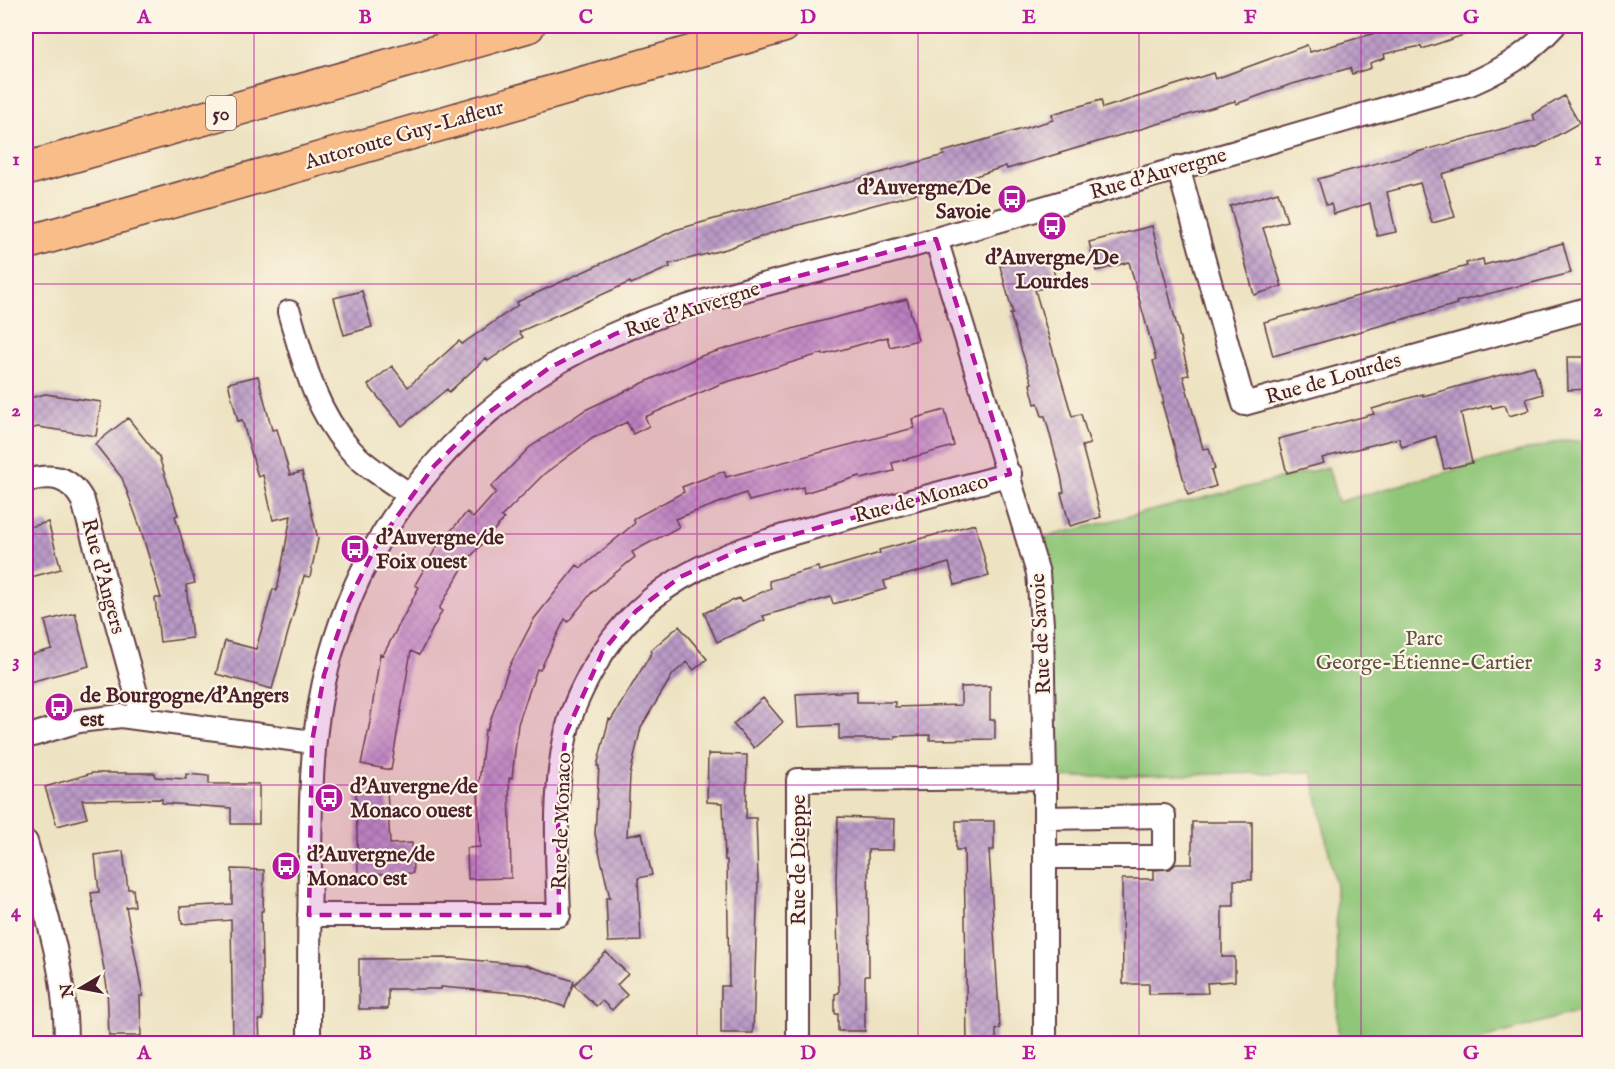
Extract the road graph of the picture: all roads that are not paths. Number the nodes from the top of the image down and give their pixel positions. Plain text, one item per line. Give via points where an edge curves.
1 (528, 26) edge
2 (783, 26) edge
3 (1554, 26) edge
4 (1178, 167) junction
5 (26, 169) edge
6 (936, 239) junction
7 (26, 243) edge
8 (1590, 308) edge
9 (289, 312) dead end
10 (1010, 474) junction
11 (26, 481) edge
12 (410, 495) junction
13 (143, 718) junction
14 (26, 737) edge
15 (312, 741) junction
16 (1045, 778) junction
17 (1045, 818) junction
18 (26, 842) edge
19 (1045, 857) junction
20 (309, 915) junction
21 (66, 1044) edge
22 (309, 1044) edge
23 (798, 1044) edge
24 (1045, 1044) edge

1 - 5 highway, 50
2 - 7 highway, Autoroute Guy-Lafleur
3 - 4 street, Rue d'Auvergne via 1518,60 1470,84
4 - 6 street, Rue d'Auvergne
4 - 8 street, Rue de Lourdes via 1244,404
6 - 10 street, Rue de Savoie
6 - 12 street, Rue d'Auvergne via 684,308 578,352 549,368 488,414
9 - 12 street via 310,382 333,427 348,447
10 - 16 street, Rue de Savoie via 1038,573
10 - 20 street, Rue de Monaco via 742,549 680,578 636,611 603,651 574,705 566,733 558,802 559,915
11 - 13 street, Rue d'Angers via 54,476 66,480 83,501
12 - 15 street, Rue d'Auvergne via 377,544 349,600 324,675
13 - 14 street via 100,717
13 - 15 street
15 - 20 street, Rue d'Auvergne
16 - 17 street, Rue de Savoie
16 - 23 street, Rue de Dieppe via 798,780
17 - 19 street, Rue de Savoie
17 - 19 street via 1164,816 1164,857
18 - 21 street via 58,957 65,994
19 - 24 street, Rue de Savoie
20 - 22 street, Rue d'Auvergne

